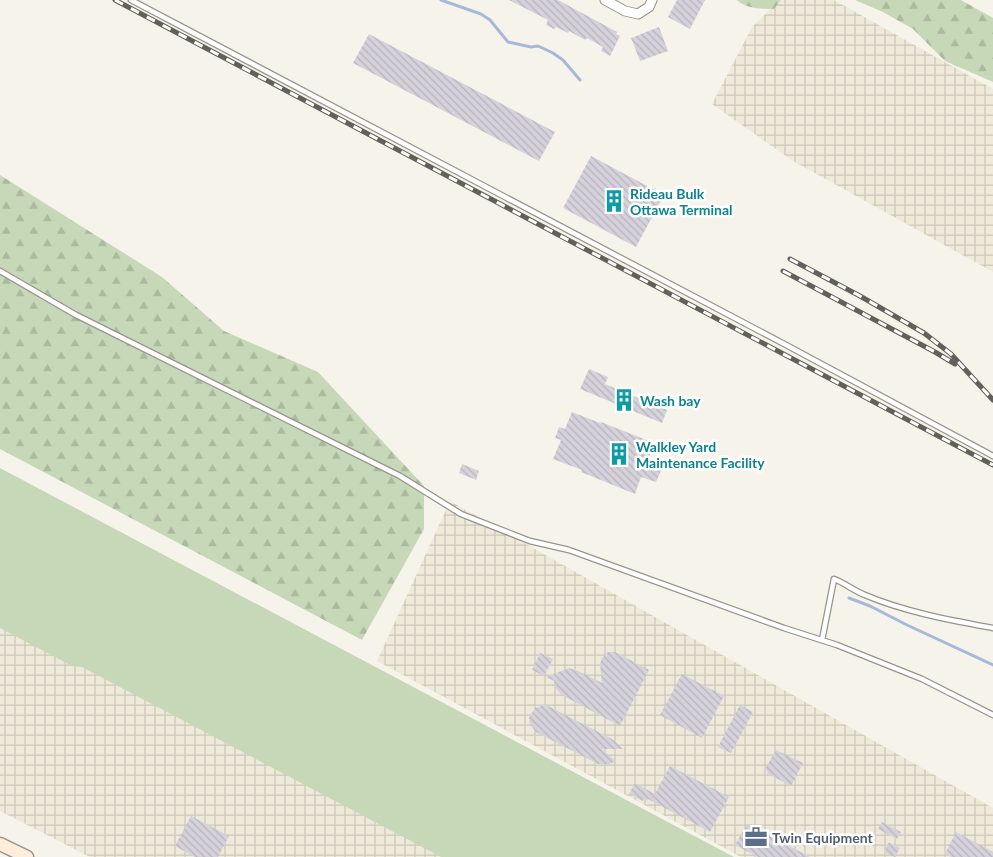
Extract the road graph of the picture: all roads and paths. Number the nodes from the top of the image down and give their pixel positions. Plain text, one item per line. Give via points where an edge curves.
1 (132, 0) edge
2 (606, 0) edge
3 (652, 0) edge
4 (0, 271) edge
5 (993, 456) edge
6 (993, 628) edge
7 (822, 640) junction
8 (993, 715) edge
9 (0, 844) edge
10 (27, 857) edge

1 - 5 lane
2 - 3 street via 638,14 649,7
4 - 7 lane via 76,315 400,476 461,514 530,541 569,550
6 - 7 lane via 888,604 834,579
7 - 8 lane via 922,679
9 - 10 street

